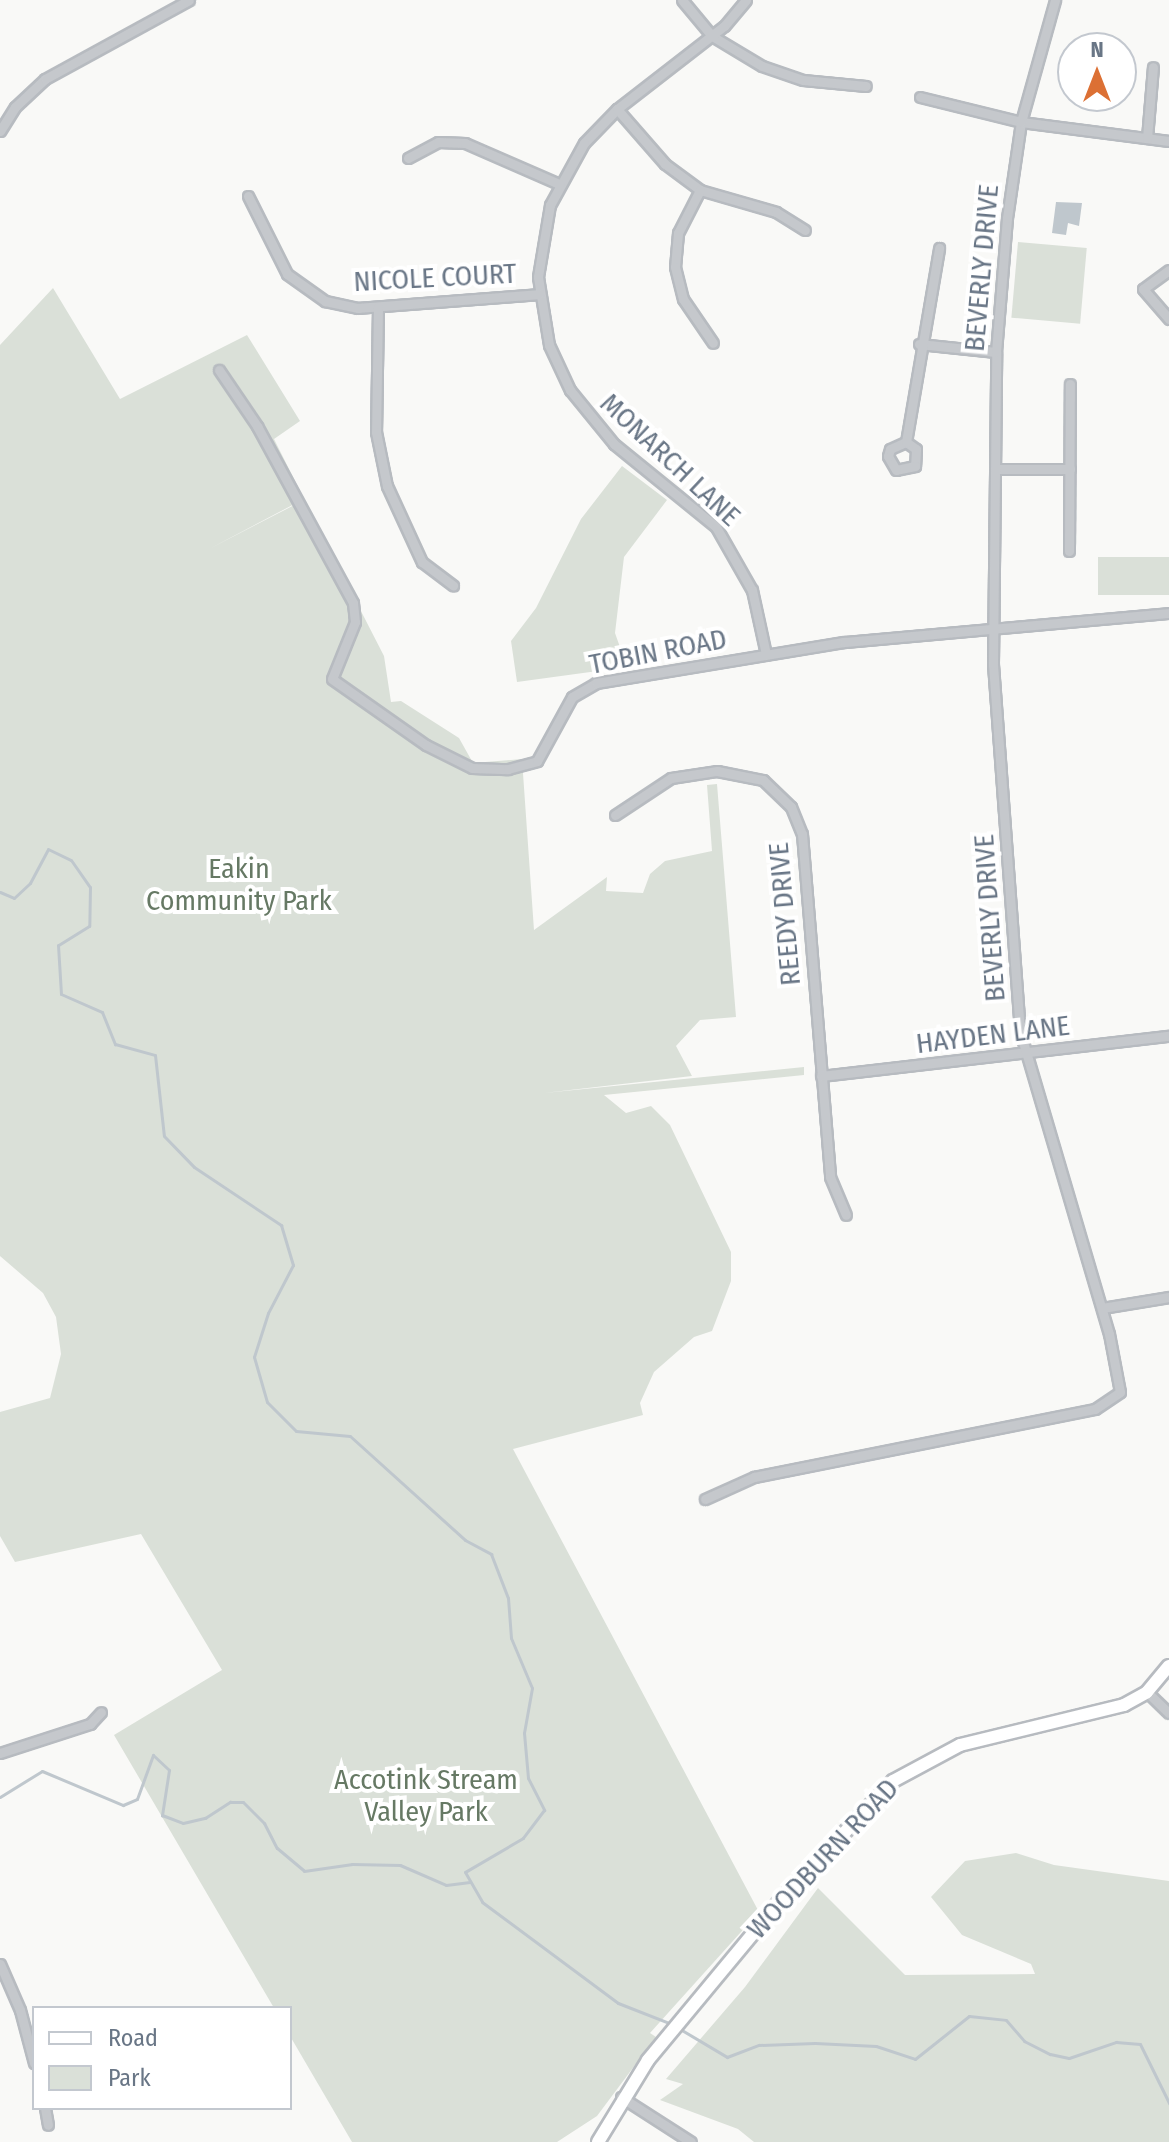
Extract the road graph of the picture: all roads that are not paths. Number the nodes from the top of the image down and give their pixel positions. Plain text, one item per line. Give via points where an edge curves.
1 (189, 0) edge
2 (682, 0) edge
3 (746, 0) edge
4 (1055, 0) edge
5 (712, 36) junction
6 (1153, 67) dead end
7 (866, 86) dead end
8 (920, 97) dead end
9 (617, 109) junction
10 (1021, 122) junction
11 (0, 131) edge
12 (1147, 138) junction
13 (1169, 141) edge
14 (408, 158) dead end
15 (559, 184) junction
16 (700, 190) junction
17 (248, 196) dead end
18 (805, 230) dead end
19 (939, 248) dead end
20 (1169, 270) edge
21 (539, 294) junction
22 (378, 307) junction
23 (1169, 319) edge
24 (713, 343) dead end
25 (919, 344) junction
26 (996, 352) junction
27 (219, 370) dead end
28 (1070, 384) dead end
29 (906, 442) dead end
30 (995, 469) junction
31 (1070, 469) junction
32 (1069, 551) dead end
33 (453, 585) dead end
34 (1169, 613) edge
35 (992, 629) junction
36 (766, 654) junction
37 (615, 815) dead end
38 (1169, 1036) edge
39 (1025, 1053) junction
40 (821, 1076) junction
41 (846, 1215) dead end
42 (1169, 1297) edge
43 (1102, 1308) junction
44 (1116, 1398) junction
45 (1125, 1406) dead end
46 (705, 1499) dead end
47 (1169, 1666) edge
48 (1147, 1692) junction
49 (101, 1712) dead end
50 (1169, 1713) edge
51 (0, 1753) edge
52 (0, 1964) edge
53 (32, 2055) edge
54 (621, 2097) junction
55 (45, 2110) edge
56 (48, 2125) dead end
57 (598, 2142) edge
58 (691, 2142) edge

1 - 11 street via 45,79 15,107
2 - 5 street
3 - 5 street, MONARCH LANE
4 - 10 street, BEVERLY DRIVE
5 - 7 street via 781,74
5 - 9 street, MONARCH LANE
6 - 12 street
8 - 10 street
9 - 15 street, MONARCH LANE via 584,143
9 - 16 street via 665,164
10 - 12 street
10 - 26 street, BEVERLY DRIVE
12 - 13 street
14 - 15 street via 438,142 465,143
15 - 21 street, MONARCH LANE via 544,229
16 - 18 street via 776,212
16 - 24 street via 678,233 675,267 683,299
17 - 22 street, NICOLE COURT via 263,218 277,259 298,285 342,306
19 - 25 street
20 - 23 street via 1143,289
21 - 22 street, NICOLE COURT
21 - 36 street, MONARCH LANE via 549,345 582,408 614,444 703,513 731,548 752,590
22 - 33 street via 376,432 387,486 422,562
25 - 26 street
25 - 29 street
26 - 30 street, BEVERLY DRIVE
27 - 36 street, TOBIN ROAD via 257,426 353,603 355,622 332,679 455,763 508,769 537,761 572,697 596,683
28 - 31 street
30 - 31 street
30 - 35 street, BEVERLY DRIVE
31 - 32 street
34 - 35 street, TOBIN ROAD
35 - 36 street, TOBIN ROAD
35 - 39 street, BEVERLY DRIVE
37 - 40 street, REEDY DRIVE via 671,778 717,771 763,780 791,807 802,834
38 - 39 street, HAYDEN LANE
39 - 40 street, HAYDEN LANE
39 - 43 street, BEVERLY DRIVE
40 - 41 street, REEDY DRIVE via 830,1177
42 - 43 street
43 - 44 street, BEVERLY DRIVE via 1121,1384
44 - 45 street
44 - 46 street via 1067,1416 754,1477
47 - 48 street, WOODBURN ROAD
48 - 50 street
48 - 54 street, WOODBURN ROAD via 1101,1713 960,1745 909,1768 779,1902
49 - 51 street via 90,1724
52 - 53 street
54 - 57 street, WOODBURN ROAD
54 - 58 street
55 - 56 street

